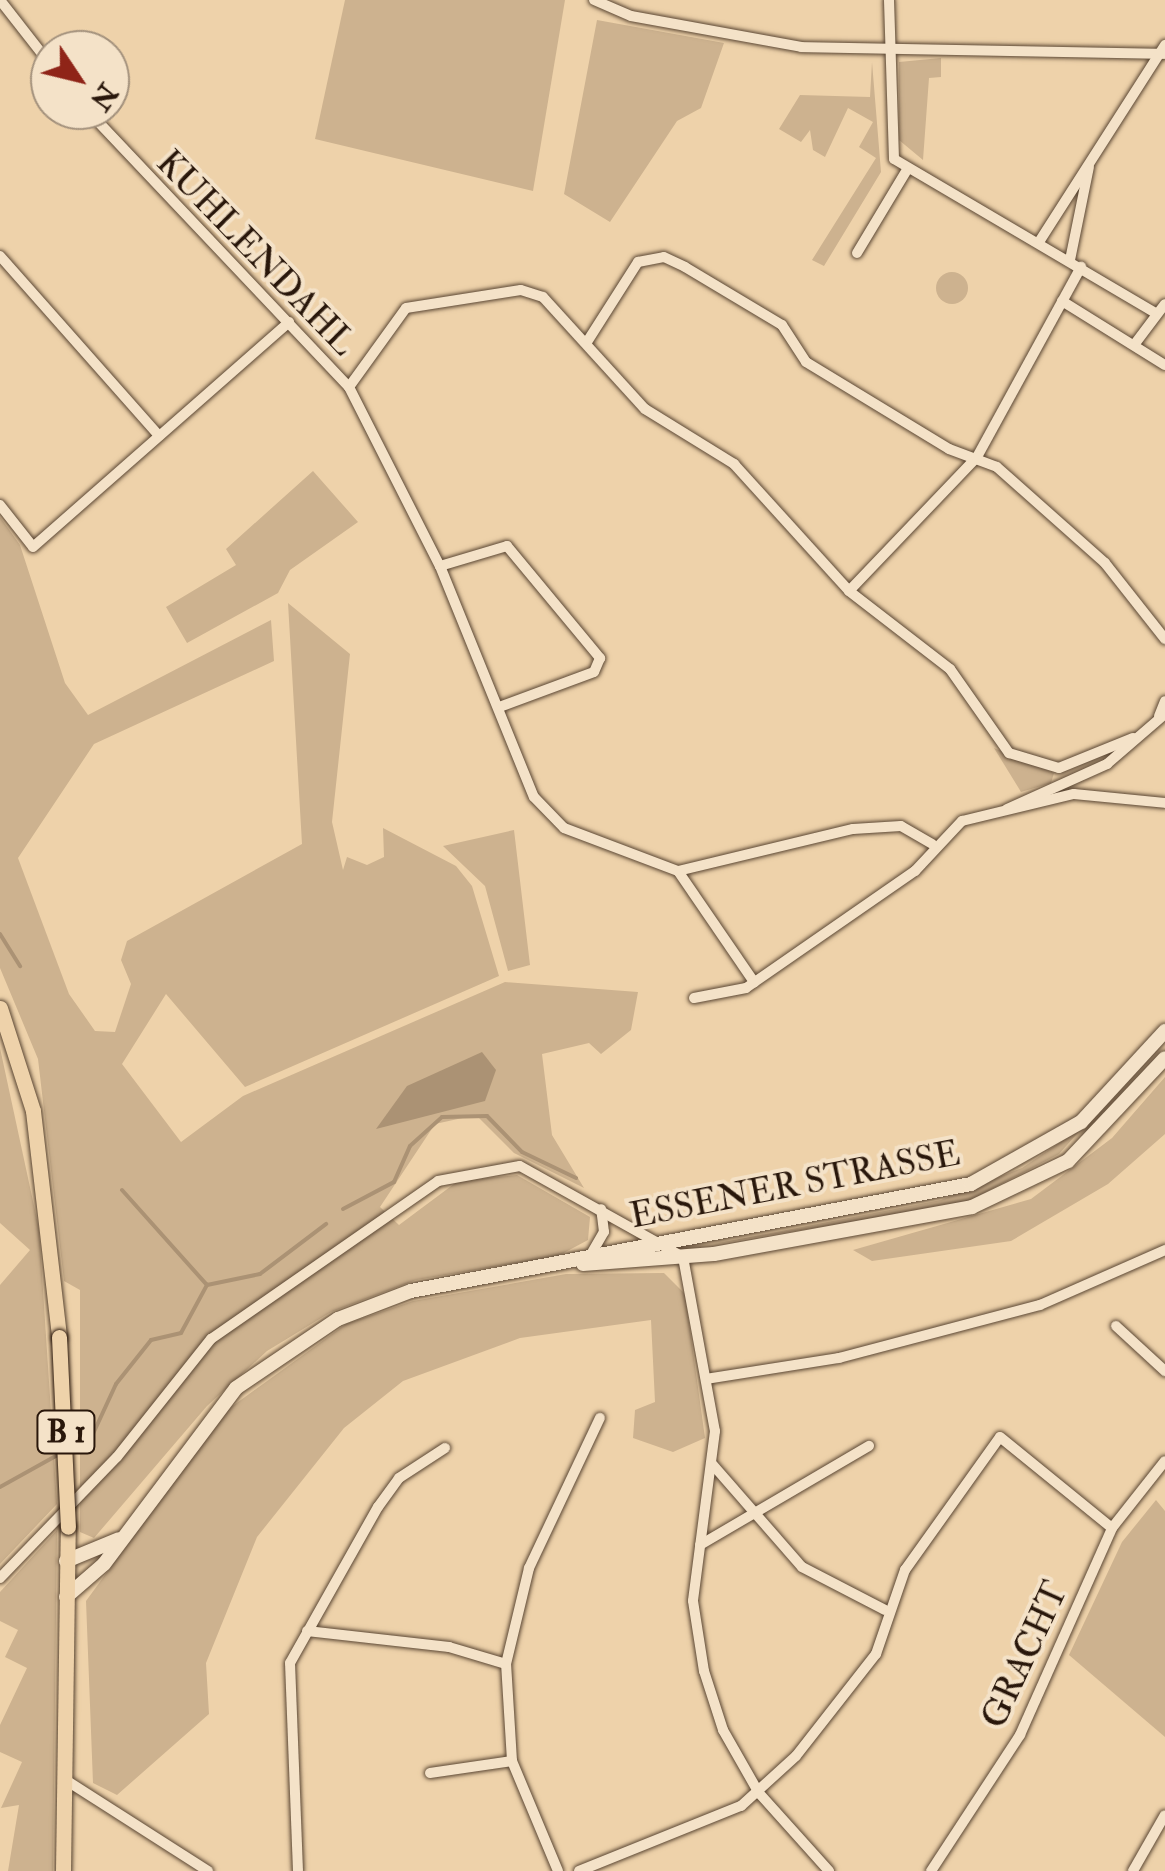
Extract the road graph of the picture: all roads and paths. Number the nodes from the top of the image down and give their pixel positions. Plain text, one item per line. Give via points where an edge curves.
1 (0, 0) edge
2 (889, 0) edge
3 (594, 3) edge
4 (30, 38) edge
5 (890, 50) junction
6 (1162, 50) edge
7 (106, 130) edge
8 (1090, 162) junction
9 (908, 168) junction
10 (1039, 242) junction
11 (856, 253) dead end
12 (0, 256) edge
13 (1070, 260) junction
14 (1081, 267) junction
15 (1062, 301) junction
16 (1165, 304) edge
17 (1155, 313) junction
18 (288, 322) junction
19 (587, 342) junction
20 (1134, 345) junction
21 (1165, 365) edge
22 (349, 387) junction
23 (159, 436) junction
24 (977, 457) junction
25 (0, 504) edge
26 (440, 566) junction
27 (848, 591) junction
28 (1165, 639) edge
29 (1165, 701) edge
30 (502, 706) junction
31 (1162, 715) edge
32 (1132, 738) junction
33 (1165, 803) edge
34 (1007, 809) junction
35 (932, 844) junction
36 (678, 871) junction
37 (754, 982) junction
38 (694, 998) dead end
39 (0, 1008) edge
40 (1165, 1031) edge
41 (1165, 1058) edge
42 (600, 1209) junction
43 (670, 1244) junction
44 (1165, 1250) edge
45 (590, 1256) junction
46 (682, 1257) junction
47 (562, 1265) junction
48 (1116, 1326) dead end
49 (1165, 1370) edge
50 (706, 1379) junction
51 (600, 1418) dead end
52 (869, 1446) dead end
53 (445, 1448) dead end
54 (1165, 1461) edge
55 (713, 1465) junction
56 (751, 1515) junction
57 (1112, 1528) junction
58 (124, 1536) junction
59 (700, 1545) junction
60 (66, 1562) junction
61 (0, 1578) edge
62 (66, 1597) junction
63 (884, 1610) junction
64 (307, 1631) junction
65 (506, 1664) junction
66 (512, 1761) junction
67 (430, 1773) dead end
68 (64, 1779) junction
69 (758, 1793) junction
70 (1165, 1815) edge
71 (63, 1871) edge
72 (208, 1871) edge
73 (298, 1871) edge
74 (558, 1871) edge
75 (580, 1871) edge
76 (830, 1871) edge
77 (931, 1871) edge
78 (1133, 1871) edge

1 - 4 street
2 - 5 street
3 - 5 street via 802,46
5 - 6 street
5 - 9 street via 888,142
6 - 8 street
7 - 18 street, KUHLENDAHL
8 - 10 street
8 - 13 street
9 - 10 street
9 - 11 street
10 - 13 street
12 - 23 street
13 - 14 street
14 - 15 street
14 - 17 street
15 - 20 street
15 - 24 street
16 - 17 street
17 - 20 street
18 - 22 street, KUHLENDAHL
18 - 23 street
19 - 22 street, KUHLENDAHL via 533,293 437,302 406,308
19 - 24 street via 638,262 664,257 782,325 806,362
19 - 27 street, KUHLENDAHL via 645,409 773,498
20 - 21 street
22 - 26 street, KUHLENDAHL
23 - 25 street via 33,547
24 - 27 street
24 - 28 street via 1105,563
26 - 30 street, KUHLENDAHL
26 - 30 street via 502,544 600,658 594,672
27 - 32 street, KUHLENDAHL via 950,669 997,742 1059,768
29 - 31 street
30 - 36 street, KUHLENDAHL via 547,814 600,846
31 - 32 street
32 - 34 street via 1097,770 1017,797
33 - 34 street via 1074,794
34 - 35 street via 962,821
35 - 36 street via 901,826 854,829
35 - 37 street via 915,871
36 - 37 street
37 - 38 street via 734,995
39 - 60 main road, B 1, bridge via 33,1111 59,1337
40 - 43 main road, ESSENER STRASSE via 1081,1122 971,1184
41 - 46 main road, ESSENER STRASSE via 1099,1133 1015,1191 935,1216
42 - 43 street
42 - 45 street via 604,1232
42 - 61 street via 520,1166 438,1181 211,1339 118,1457
43 - 45 main road, ESSENER STRASSE
43 - 46 street
44 - 50 street via 1040,1305 839,1358
45 - 47 main road, ESSENER STRASSE
46 - 47 main road, ESSENER STRASSE
46 - 50 street
47 - 58 main road, ESSENER STRASSE via 411,1291 304,1336 208,1419
48 - 49 street
50 - 55 street
51 - 65 street via 528,1568
52 - 56 street
53 - 64 street via 398,1478
54 - 57 street, GRACHT
55 - 56 street
55 - 59 street
56 - 59 street
56 - 63 street via 802,1567
57 - 63 street via 1000,1437 932,1524
57 - 77 street, GRACHT via 1011,1752
58 - 60 main road
58 - 62 main road, ESSENER STRASSE
59 - 69 street via 694,1601 704,1671 722,1730
60 - 62 main road, B 1
62 - 68 main road, B 1
63 - 69 street via 887,1634 852,1692
64 - 65 street via 450,1647
64 - 73 street via 287,1680
65 - 66 street
66 - 67 street
66 - 74 street
68 - 71 main road, B 1
68 - 72 street
69 - 75 street via 700,1827
69 - 76 street
70 - 78 street

